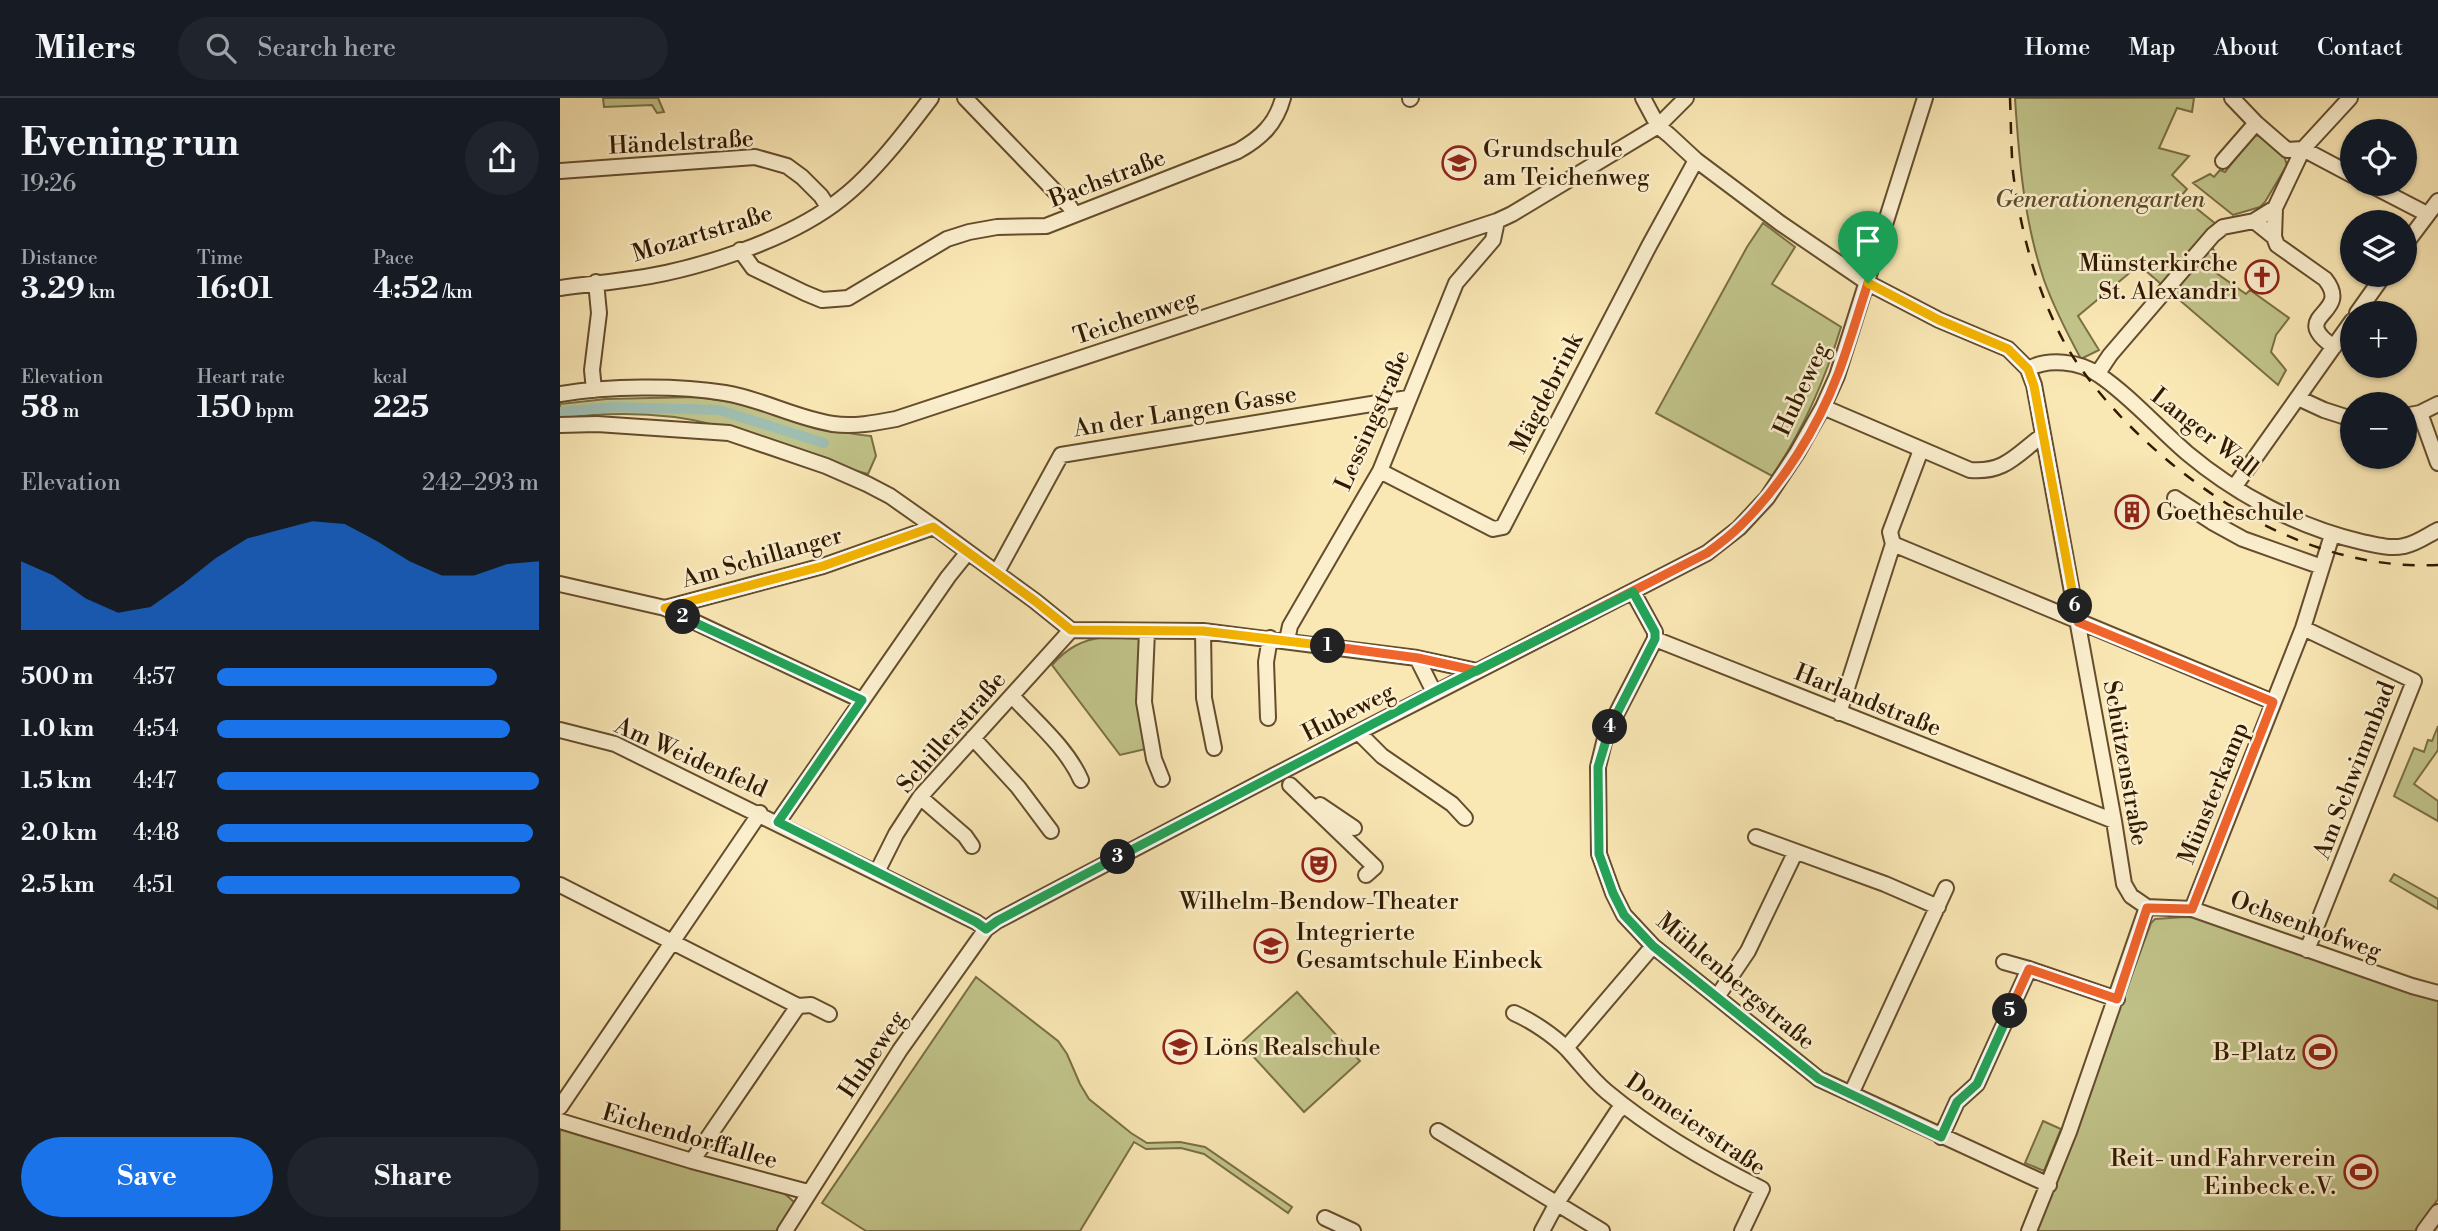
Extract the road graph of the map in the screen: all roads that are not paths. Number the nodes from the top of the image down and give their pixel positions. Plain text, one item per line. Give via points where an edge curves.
1 (930, 98) edge
2 (965, 98) edge
3 (1283, 98) edge
4 (1643, 98) edge
5 (1686, 98) edge
6 (1925, 98) edge
7 (2232, 98) edge
8 (2350, 98) edge
9 (2256, 123) junction
10 (1658, 126) junction
11 (2303, 149) junction
12 (1696, 160) junction
13 (2223, 161) dead end
14 (2340, 169) edge
15 (560, 171) edge
16 (2392, 196) edge
17 (2438, 201) edge
18 (828, 207) junction
19 (2276, 208) junction
20 (2427, 214) junction
21 (1074, 215) junction
22 (1497, 221) junction
23 (2255, 221) junction
24 (2417, 228) edge
25 (2274, 237) junction
26 (740, 250) junction
27 (596, 282) junction
28 (1868, 283) junction
29 (560, 288) edge
30 (2340, 338) edge
31 (2334, 347) junction
32 (2028, 369) junction
33 (2098, 373) junction
34 (594, 390) junction
35 (560, 394) edge
36 (1408, 398) junction
37 (2298, 398) junction
38 (2438, 404) edge
39 (1823, 407) junction
40 (2420, 413) junction
41 (2417, 414) edge
42 (2340, 415) edge
43 (560, 425) edge
44 (2043, 435) junction
45 (1921, 450) junction
46 (2438, 463) edge
47 (1380, 471) junction
48 (2235, 486) junction
49 (2175, 498) dead end
50 (933, 527) junction
51 (2438, 530) edge
52 (2332, 535) junction
53 (1893, 544) junction
54 (968, 552) junction
55 (2322, 567) junction
56 (997, 572) junction
57 (560, 584) edge
58 (1633, 592) junction
59 (665, 608) junction
60 (2078, 622) junction
61 (2303, 628) junction
62 (1071, 630) junction
63 (1147, 631) junction
64 (1203, 631) junction
65 (1270, 638) junction
66 (1655, 639) junction
67 (1287, 640) junction
68 (1418, 658) junction
69 (1477, 671) junction
70 (1433, 688) junction
71 (1013, 697) junction
72 (862, 700) junction
73 (2273, 702) junction
74 (1839, 713) junction
75 (1269, 718) dead end
76 (560, 730) edge
77 (1359, 733) junction
78 (973, 738) junction
79 (1214, 748) dead end
80 (1275, 775) junction
81 (1161, 779) dead end
82 (1080, 780) dead end
83 (920, 797) junction
84 (760, 813) junction
85 (1465, 818) dead end
86 (1335, 821) junction
87 (2114, 821) junction
88 (778, 822) junction
89 (1354, 828) dead end
90 (1052, 831) dead end
91 (1756, 837) dead end
92 (972, 846) dead end
93 (1795, 853) junction
94 (877, 872) junction
95 (1366, 876) dead end
96 (560, 885) edge
97 (1946, 888) dead end
98 (1938, 908) junction
99 (2152, 908) junction
100 (2192, 909) junction
101 (986, 929) junction
102 (672, 942) junction
103 (1653, 946) junction
104 (2307, 950) junction
105 (2004, 962) dead end
106 (2029, 969) junction
107 (2438, 993) edge
108 (1717, 997) junction
109 (2117, 999) junction
110 (798, 1006) junction
111 (1514, 1013) dead end
112 (829, 1014) dead end
113 (1566, 1048) junction
114 (1851, 1094) junction
115 (1624, 1106) junction
116 (560, 1107) edge
117 (560, 1121) edge
118 (1438, 1131) dead end
119 (1941, 1137) junction
120 (692, 1161) junction
121 (2049, 1185) junction
122 (808, 1192) junction
123 (1557, 1203) junction
124 (2438, 1212) edge
125 (1325, 1218) dead end
126 (785, 1231) edge
127 (1353, 1231) edge
128 (1542, 1231) edge
129 (1602, 1231) edge
130 (1742, 1231) edge
131 (2029, 1231) edge
132 (2424, 1231) edge

1 - 18 street, Mozartstraße via 898,141 843,198
2 - 21 street
3 - 21 street, Bachstraße via 1273,123 1258,140
4 - 10 street
5 - 10 street, Teichenweg
6 - 28 street, Hubeweg
7 - 9 street
8 - 11 street
9 - 11 street via 2287,149
9 - 13 street
10 - 12 street
10 - 22 street, Teichenweg
11 - 14 street
11 - 19 street
12 - 28 street
12 - 47 street, Mägdebrink via 1503,527 1493,529
15 - 18 street, Händelstraße via 755,157 787,166
16 - 20 street
17 - 20 street
18 - 26 street, Mozartstraße via 810,220
19 - 23 street
19 - 25 street
20 - 24 street
21 - 26 street, Bachstraße via 1046,226 997,226 947,239 848,298 833,300 822,300 753,268
22 - 34 street, Teichenweg via 896,419 865,425 805,418 725,393
22 - 36 street, Lessingstraße via 1493,240 1456,283
23 - 25 street
23 - 33 street via 2223,227 2213,235
25 - 31 street via 2277,245 2331,286 2331,303 2315,330
26 - 27 street, Mozartstraße via 683,268
27 - 29 street, Mozartstraße
27 - 34 street via 599,313
28 - 32 street via 2008,349
28 - 39 street, Hubeweg
30 - 31 street
31 - 37 street
32 - 33 street, Langer Wall via 2052,361
32 - 44 street, Schützenstraße
33 - 48 street, Langer Wall via 2189,455
34 - 35 street, Teichenweg
36 - 47 street, Lessingstraße
36 - 56 street, An der Langen Gasse via 1061,455
37 - 42 street
37 - 48 street
38 - 40 street
39 - 45 street
39 - 58 street, Hubeweg via 1767,498 1739,528 1707,553
40 - 41 street
40 - 46 street
43 - 50 street via 729,433 826,466 890,496
44 - 45 street via 1989,471 1970,470
44 - 60 street, Schützenstraße
45 - 53 street via 1890,532
47 - 67 street, Lessingstraße via 1290,626
48 - 52 street, Langer Wall via 2272,510
49 - 55 street via 2244,539
50 - 54 street
50 - 59 street, Am Schillanger via 823,566
51 - 52 street, Langer Wall via 2406,546 2385,548
52 - 55 street, Münsterkamp
53 - 60 street
53 - 74 street
54 - 56 street
54 - 72 street
55 - 61 street, Münsterkamp
56 - 62 street
57 - 59 street
58 - 66 street
58 - 69 street, Hubeweg
59 - 72 street
60 - 73 street
60 - 87 street, Schützenstraße
61 - 73 street, Münsterkamp
61 - 104 street, Am Schwimmbad via 2414,681
62 - 63 street
62 - 71 street, Schillerstraße
63 - 64 street
63 - 81 street via 1144,702
64 - 65 street
64 - 79 street via 1204,698
65 - 67 street
65 - 75 street via 1266,662
66 - 74 street, Harlandstraße
66 - 103 street, Mühlenbergstraße via 1606,734 1598,767 1597,821 1599,854 1613,893 1624,915
67 - 68 street
68 - 69 street
68 - 70 street
69 - 70 street, Hubeweg
70 - 77 street, Hubeweg
71 - 78 street, Schillerstraße
71 - 82 street via 1059,747
72 - 88 street
73 - 100 street, Münsterkamp
74 - 87 street, Harlandstraße
76 - 84 street, Am Weidenfeld via 615,744
77 - 80 street, Hubeweg
77 - 85 street via 1382,756
78 - 83 street, Schillerstraße
78 - 90 street
80 - 86 street
80 - 101 street, Hubeweg
83 - 92 street
83 - 94 street, Schillerstraße
84 - 88 street, Am Weidenfeld
84 - 102 street
86 - 89 street
86 - 95 street via 1375,867
87 - 99 street, Schützenstraße via 2124,884 2131,896
88 - 94 street, Am Weidenfeld
91 - 93 street
93 - 98 street
93 - 108 street via 1759,931
94 - 101 street, Am Weidenfeld
96 - 102 street
97 - 98 street
98 - 114 street
99 - 100 street, Ochsenhofweg
99 - 109 street
100 - 104 street, Ochsenhofweg
101 - 122 street, Hubeweg
102 - 110 street
102 - 116 street
103 - 108 street, Mühlenbergstraße
103 - 113 street
104 - 107 street, Ochsenhofweg
105 - 106 street
106 - 109 street
106 - 119 street via 1977,1084 1957,1102
108 - 114 street, Mühlenbergstraße via 1819,1079
109 - 121 street
110 - 112 street via 811,1005
110 - 120 street
111 - 113 street, Domeierstraße
113 - 115 street, Domeierstraße via 1590,1077
114 - 119 street, Mühlenbergstraße
115 - 123 street
115 - 130 street, Domeierstraße via 1708,1161 1762,1189
117 - 120 street, Eichendorffallee
118 - 123 street
119 - 121 street, Mühlenbergstraße
120 - 122 street, Eichendorffallee
121 - 131 street
122 - 126 street, Hubeweg
123 - 128 street
123 - 129 street
124 - 132 street
125 - 127 street

